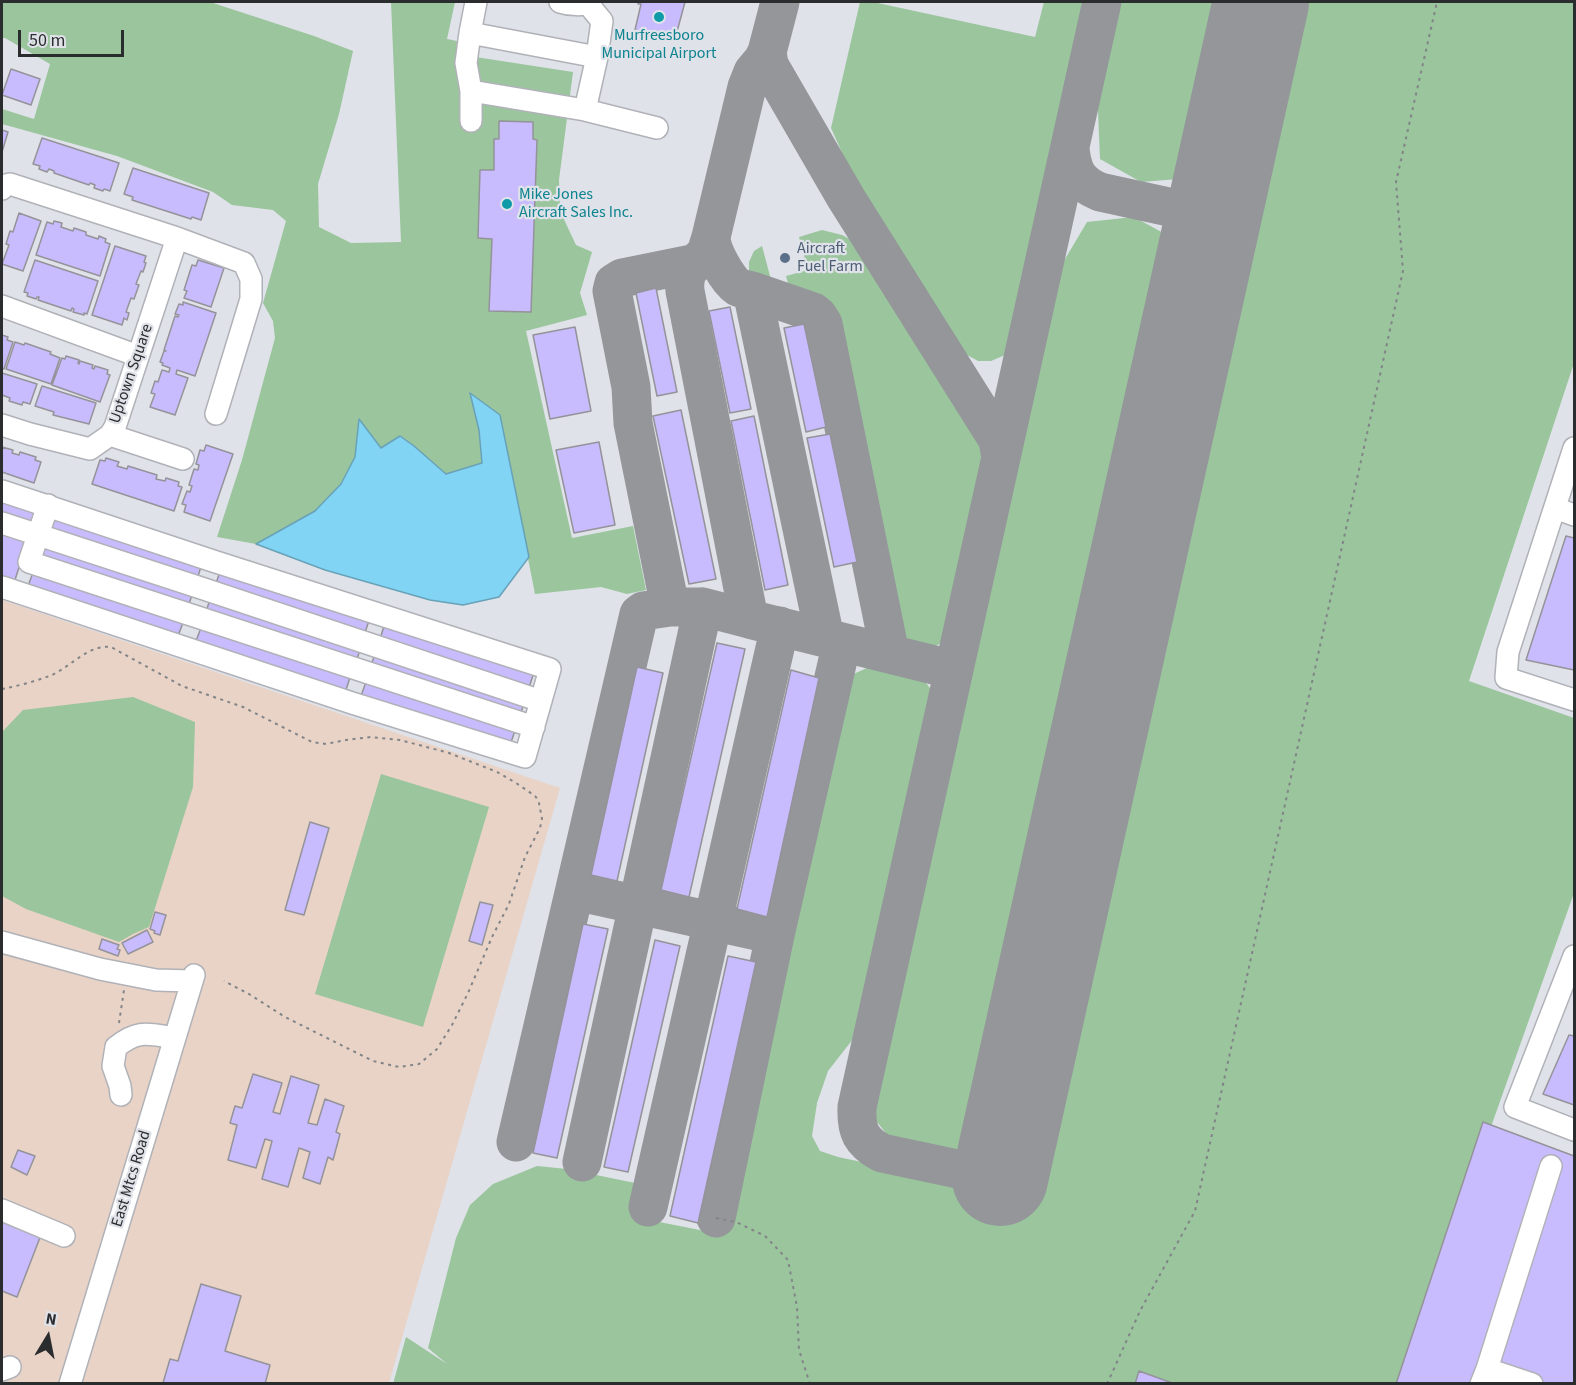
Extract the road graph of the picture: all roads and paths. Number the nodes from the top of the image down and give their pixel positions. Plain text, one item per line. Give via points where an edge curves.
1 (476, 2) edge
2 (560, 2) edge
3 (1437, 2) edge
4 (589, 3) edge
5 (470, 33) junction
6 (597, 57) junction
7 (471, 91) junction
8 (585, 110) junction
9 (471, 121) dead end
10 (657, 128) dead end
11 (2, 189) edge
12 (177, 238) junction
13 (2, 306) edge
14 (138, 356) junction
15 (216, 414) dead end
16 (2, 425) edge
17 (110, 435) junction
18 (1575, 448) edge
19 (183, 459) dead end
20 (2, 491) edge
21 (48, 505) junction
22 (1565, 511) edge
23 (2, 523) edge
24 (39, 535) junction
25 (213, 561) junction
26 (29, 562) junction
27 (204, 589) junction
28 (10, 590) edge
29 (379, 614) junction
30 (195, 617) junction
31 (369, 644) junction
32 (184, 648) junction
33 (360, 670) junction
34 (2, 689) edge
35 (1575, 700) edge
36 (541, 701) junction
37 (350, 702) junction
38 (534, 727) junction
39 (2, 942) edge
40 (1575, 956) edge
41 (127, 974) junction
42 (224, 981) dead end
43 (175, 1038) junction
44 (126, 1039) junction
45 (121, 1095) dead end
46 (1575, 1130) edge
47 (1551, 1166) dead end
48 (2, 1210) edge
49 (716, 1218) dead end
50 (64, 1236) dead end
51 (1484, 1376) edge
52 (70, 1383) edge
53 (810, 1383) edge
54 (1107, 1383) edge
55 (1532, 1383) edge

1 - 5 street
2 - 4 street
3 - 54 path via 1396,182 1403,271 1195,1211 1140,1311
4 - 6 street via 602,21
5 - 6 street
5 - 7 street via 466,63
6 - 8 street
7 - 8 street
7 - 9 street
8 - 10 street
11 - 12 street via 10,184
12 - 14 street, Uptown Square
12 - 15 street via 244,263 251,279 251,299
13 - 14 street
14 - 17 street, Uptown Square
16 - 17 street, Uptown Square via 90,448
17 - 19 street
18 - 22 street
20 - 21 street
21 - 24 street
21 - 25 street
22 - 35 street via 1508,652 1506,678
23 - 24 street
24 - 26 street
24 - 27 street
25 - 27 street
25 - 29 street
26 - 28 street
26 - 30 street
27 - 30 street
27 - 31 street
28 - 32 street
29 - 31 street
29 - 36 street via 550,669
30 - 32 street
30 - 33 street
31 - 33 street
31 - 36 street
32 - 37 street
33 - 37 street
33 - 38 street
34 - 42 path via 66,668 99,647 111,647 182,686 243,707 312,742 400,740 496,772 536,797 542,819 540,828 509,904 452,1025 437,1048 419,1064 399,1067 373,1061
36 - 38 street
37 - 38 street via 525,757
39 - 41 street
40 - 46 street via 1515,1107
41 - 43 street, East Mtcs Road via 156,980 193,978
41 - 44 path via 119,1016 119,1027
43 - 44 street via 142,1033
43 - 52 street, East Mtcs Road
44 - 45 street via 116,1047 113,1066
47 - 51 street
48 - 50 street
49 - 53 path via 736,1222 765,1236 788,1260 797,1307 799,1350
51 - 55 street

